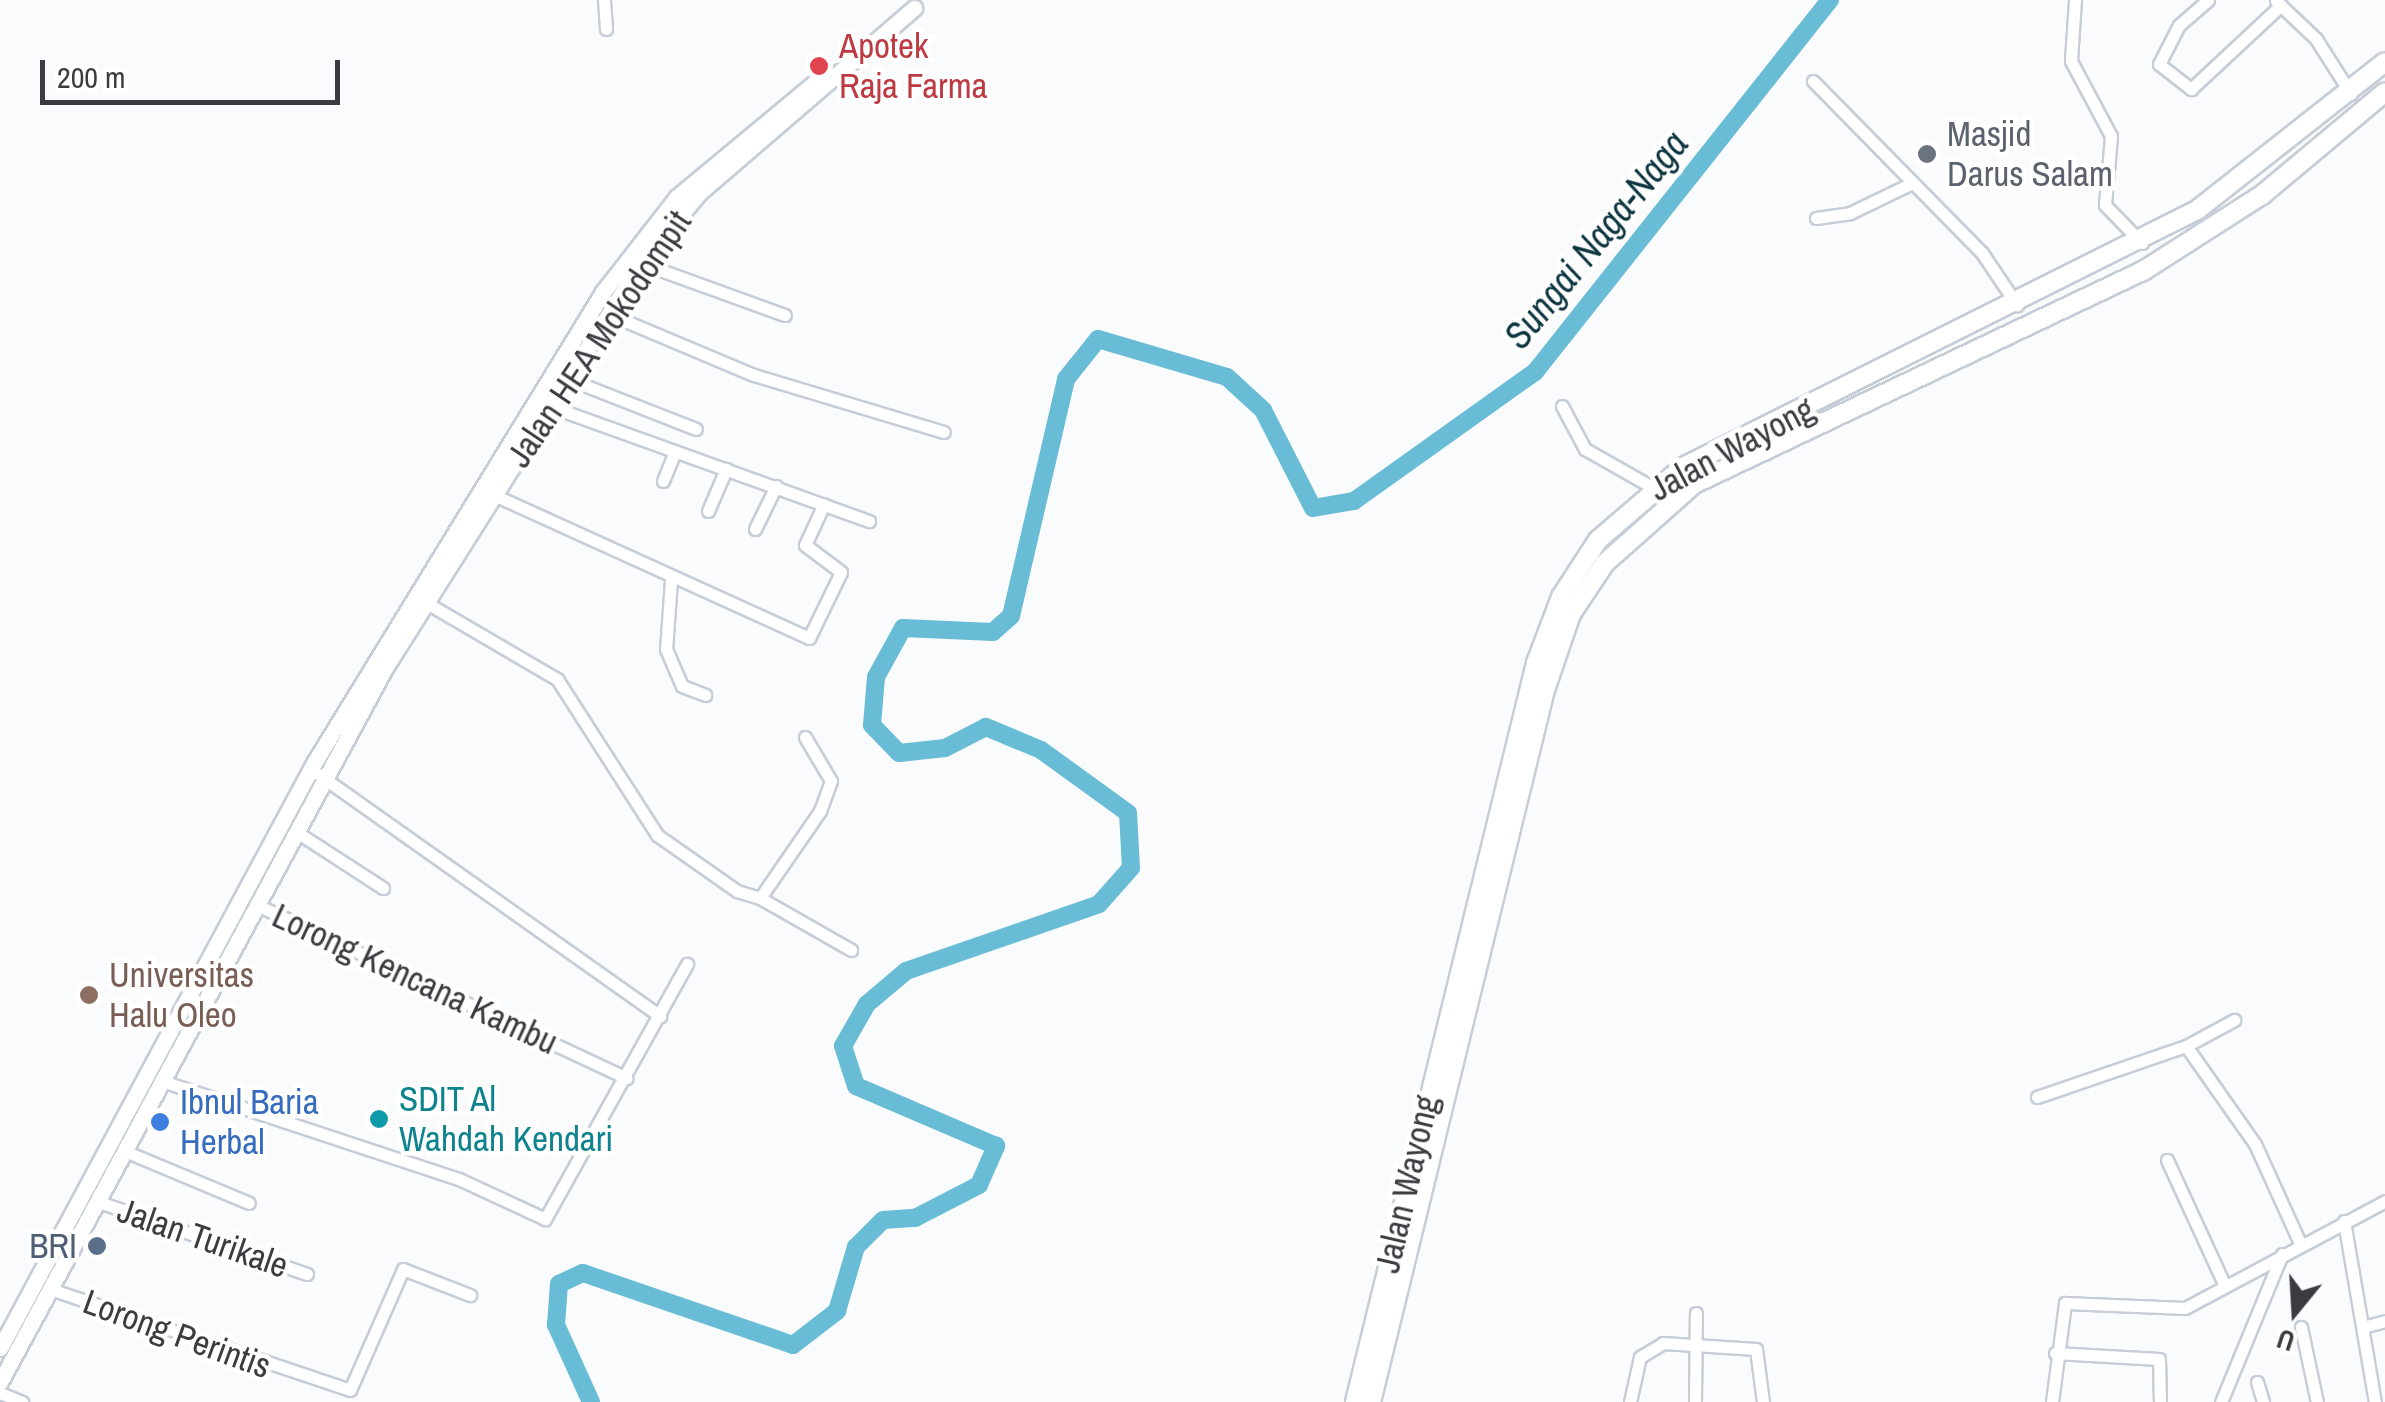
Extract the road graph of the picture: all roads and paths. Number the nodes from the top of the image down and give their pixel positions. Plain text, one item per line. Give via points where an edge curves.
1 (604, 0) edge
2 (2075, 0) edge
3 (2208, 0) edge
4 (916, 2) edge
5 (2278, 3) edge
6 (606, 29) dead end
7 (2385, 62) edge
8 (1813, 81) dead end
9 (2385, 92) edge
10 (2351, 94) junction
11 (1912, 183) junction
12 (2198, 210) junction
13 (1816, 218) dead end
14 (2209, 230) junction
15 (2142, 243) junction
16 (641, 263) junction
17 (2017, 304) junction
18 (611, 315) junction
19 (784, 316) dead end
20 (571, 380) junction
21 (1562, 406) dead end
22 (552, 407) junction
23 (696, 429) dead end
24 (944, 432) dead end
25 (675, 451) junction
26 (726, 469) junction
27 (497, 475) junction
28 (662, 481) dead end
29 (776, 486) junction
30 (1652, 487) junction
31 (494, 495) junction
32 (824, 504) junction
33 (708, 511) dead end
34 (868, 522) dead end
35 (755, 530) dead end
36 (442, 559) junction
37 (671, 580) junction
38 (426, 602) junction
39 (705, 695) dead end
40 (806, 738) dead end
41 (317, 772) junction
42 (295, 831) junction
43 (383, 888) dead end
44 (760, 898) junction
45 (257, 906) junction
46 (852, 950) dead end
47 (687, 964) dead end
48 (660, 1016) junction
49 (2234, 1020) dead end
50 (188, 1023) junction
51 (2186, 1046) junction
52 (627, 1078) junction
53 (164, 1082) junction
54 (2037, 1097) dead end
55 (126, 1152) junction
56 (2166, 1160) dead end
57 (2385, 1201) edge
58 (99, 1202) junction
59 (249, 1204) dead end
60 (2344, 1221) junction
61 (2300, 1243) junction
62 (2282, 1254) junction
63 (306, 1274) dead end
64 (2225, 1286) junction
65 (54, 1290) junction
66 (470, 1295) dead end
67 (1696, 1313) dead end
68 (26, 1320) junction
69 (2385, 1321) edge
70 (2301, 1327) dead end
71 (2363, 1328) junction
72 (1698, 1344) junction
73 (0, 1348) edge
74 (2054, 1353) junction
75 (0, 1382) edge
76 (2257, 1382) dead end
77 (2378, 1385) edge
78 (0, 1393) edge
79 (22, 1402) edge
80 (1355, 1402) edge
81 (1371, 1402) edge
82 (1630, 1402) edge
83 (1697, 1402) edge
84 (1763, 1402) edge
85 (2052, 1402) edge
86 (2160, 1402) edge
87 (2220, 1402) edge
88 (2262, 1402) edge
89 (2317, 1402) edge
90 (2374, 1402) edge

1 - 6 street
2 - 15 street via 2070,61 2110,136 2105,205
3 - 5 street via 2179,25 2159,64 2191,89
4 - 16 street, Jalan HEA Mokodompit via 698,193
4 - 27 street, Jalan HEA Mokodompit via 746,138 649,228
5 - 10 street via 2316,39
7 - 10 main road, Jalan Wayong
8 - 11 street
9 - 14 main road, Jalan Wayong
10 - 12 main road, Jalan Wayong
11 - 13 street via 1850,213
11 - 17 street via 1982,254
12 - 14 main road
12 - 15 main road, Jalan Wayong
14 - 81 main road, Jalan Wayong via 2061,313 1694,484 1624,538 1586,588 1545,690
15 - 17 main road, Jalan Wayong
16 - 18 street, Jalan HEA Mokodompit
16 - 19 street
17 - 30 main road, Jalan Wayong
18 - 20 street, Jalan HEA Mokodompit
18 - 24 street via 754,375
20 - 22 street, Jalan HEA Mokodompit
20 - 23 street
21 - 30 street via 1585,449
22 - 25 street
22 - 27 street, Jalan HEA Mokodompit
25 - 26 street
25 - 28 street
26 - 29 street
26 - 33 street
27 - 31 street, Jalan HEA Mokodompit
27 - 36 street, Jalan HEA Mokodompit
29 - 32 street
29 - 35 street
30 - 80 main road, Jalan Wayong via 1579,567 1536,663
31 - 36 street, Jalan HEA Mokodompit
31 - 37 street
32 - 34 street
32 - 37 street via 805,544 841,572 809,638
36 - 38 street, Jalan HEA Mokodompit
36 - 41 street, Jalan HEA Mokodompit
37 - 39 street via 669,660 682,686
38 - 41 street, Jalan HEA Mokodompit
38 - 44 street via 557,679 670,849
40 - 44 street via 830,787
41 - 42 street, Jalan HEA Mokodompit
41 - 48 street
41 - 50 street, Jalan HEA Mokodompit
42 - 43 street
42 - 45 street, Jalan HEA Mokodompit
44 - 46 street
45 - 50 street, Jalan HEA Mokodompit
45 - 52 street, Lorong Kencana Kambu
47 - 48 street
48 - 52 street
49 - 51 street
50 - 53 street, Jalan HEA Mokodompit
50 - 68 street, Jalan HEA Mokodompit
51 - 54 street
51 - 61 street via 2256,1144
52 - 53 street via 550,1213 536,1220 458,1179
53 - 55 street, Jalan HEA Mokodompit
55 - 58 street, Jalan HEA Mokodompit
55 - 59 street
56 - 64 street
57 - 60 street
58 - 63 street, Jalan Turikale
58 - 65 street, Jalan HEA Mokodompit
60 - 61 street
60 - 71 street
61 - 62 street
62 - 64 street
62 - 87 street
64 - 74 street via 2166,1310 2065,1303
65 - 66 street, Lorong Perintis via 350,1390 401,1272
65 - 68 street, Jalan HEA Mokodompit
67 - 72 street
68 - 73 street, Jalan HEA Mokodompit
68 - 75 street, Jalan HEA Mokodompit
69 - 71 street
70 - 89 street
71 - 77 street
72 - 82 street via 1652,1346 1640,1357
72 - 83 street
72 - 84 street via 1762,1354
74 - 85 street
74 - 86 street via 2158,1359
76 - 88 street
77 - 90 street
78 - 79 street

